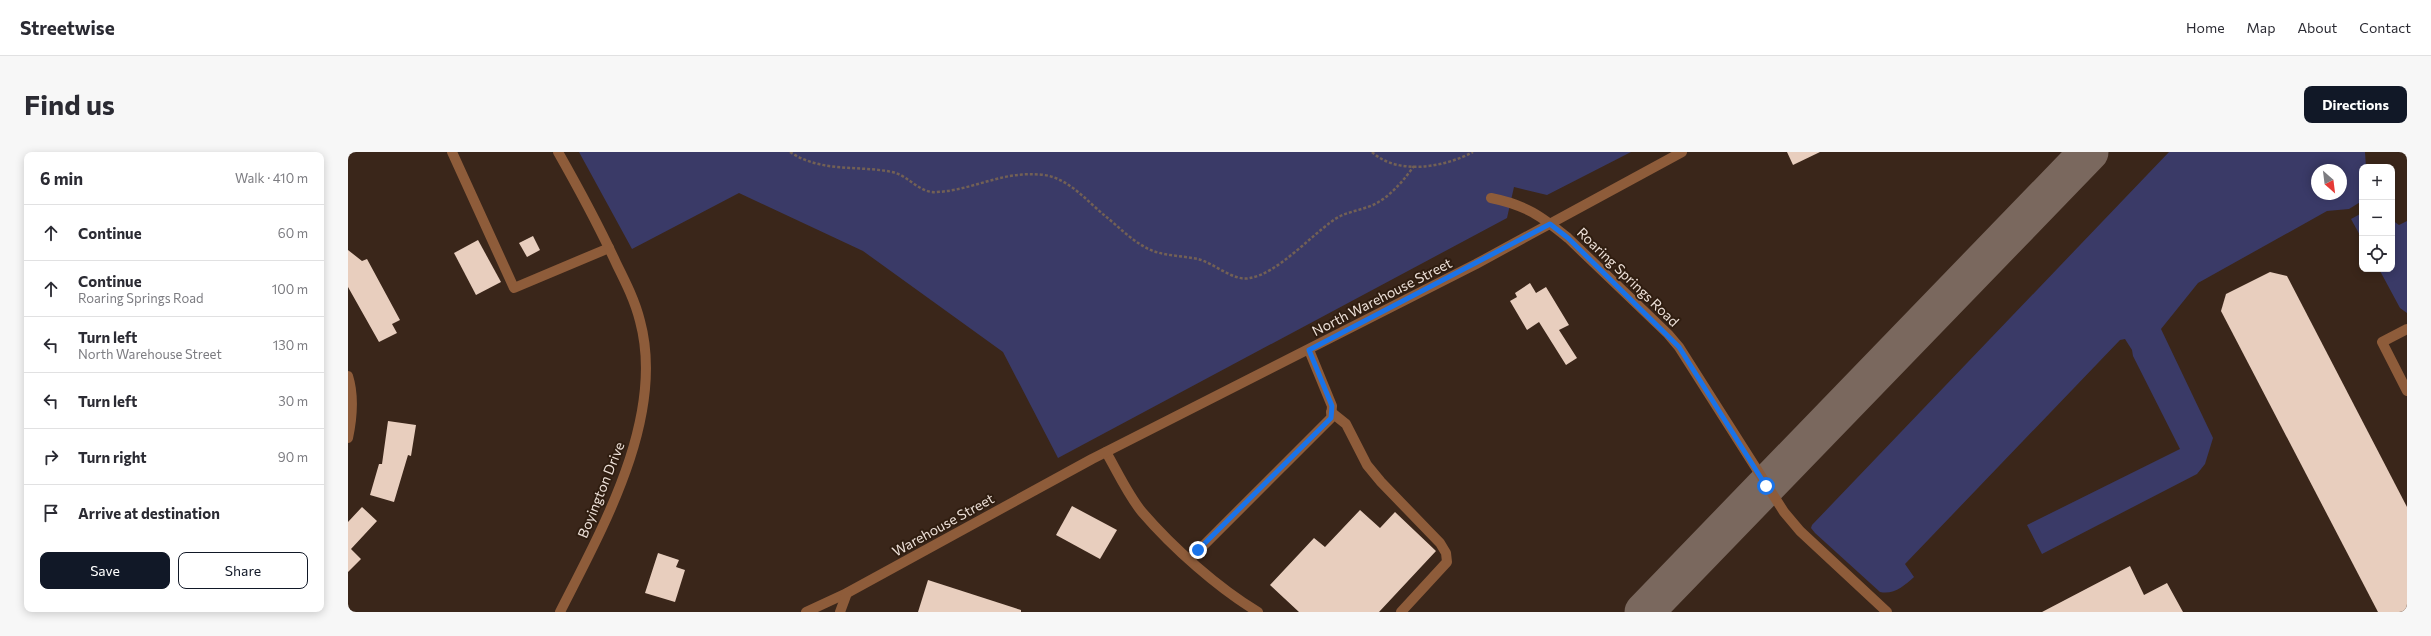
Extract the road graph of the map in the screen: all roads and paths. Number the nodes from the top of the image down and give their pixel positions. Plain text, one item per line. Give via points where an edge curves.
1 (452, 152) edge
2 (558, 152) edge
3 (790, 152) edge
4 (1372, 152) edge
5 (1473, 152) edge
6 (1682, 152) edge
7 (1414, 166) junction
8 (1491, 198) dead end
9 (1550, 224) junction
10 (609, 248) junction
11 (2407, 329) edge
12 (1309, 350) junction
13 (348, 376) edge
14 (2407, 391) edge
15 (1331, 412) junction
16 (348, 438) edge
17 (1106, 452) junction
18 (1092, 459) joint
19 (1190, 558) junction
20 (847, 593) junction
21 (560, 612) edge
22 (806, 612) edge
23 (840, 612) edge
24 (1258, 612) edge
25 (1401, 612) edge
26 (1888, 612) edge

1 - 10 street via 514,288
2 - 10 street, Boyington Drive
3 - 7 path via 814,164 894,172 933,193 965,188 1002,176 1045,175 1063,181 1152,251 1198,260 1250,279 1296,252 1343,214 1374,204 1400,184
4 - 7 path via 1380,159
5 - 7 path via 1439,166
6 - 9 street, North Warehouse Street
8 - 9 street, Roaring Springs Road via 1535,212
9 - 12 street, North Warehouse Street
9 - 26 street, Roaring Springs Road via 1668,334 1784,512 1800,531
10 - 21 street, Boyington Drive via 640,320 646,350 646,376 633,449 613,506
11 - 14 street via 2382,342
12 - 15 street via 1332,406
12 - 17 street, North Warehouse Street
13 - 16 street via 351,423
15 - 19 street via 1331,418
15 - 25 street via 1346,424 1367,465 1440,543 1446,554 1447,562
17 - 18 street, North Warehouse Street
17 - 19 street via 1141,511
18 - 20 street, Warehouse Street
19 - 24 street via 1232,597
20 - 22 street, Warehouse Street
20 - 23 street

